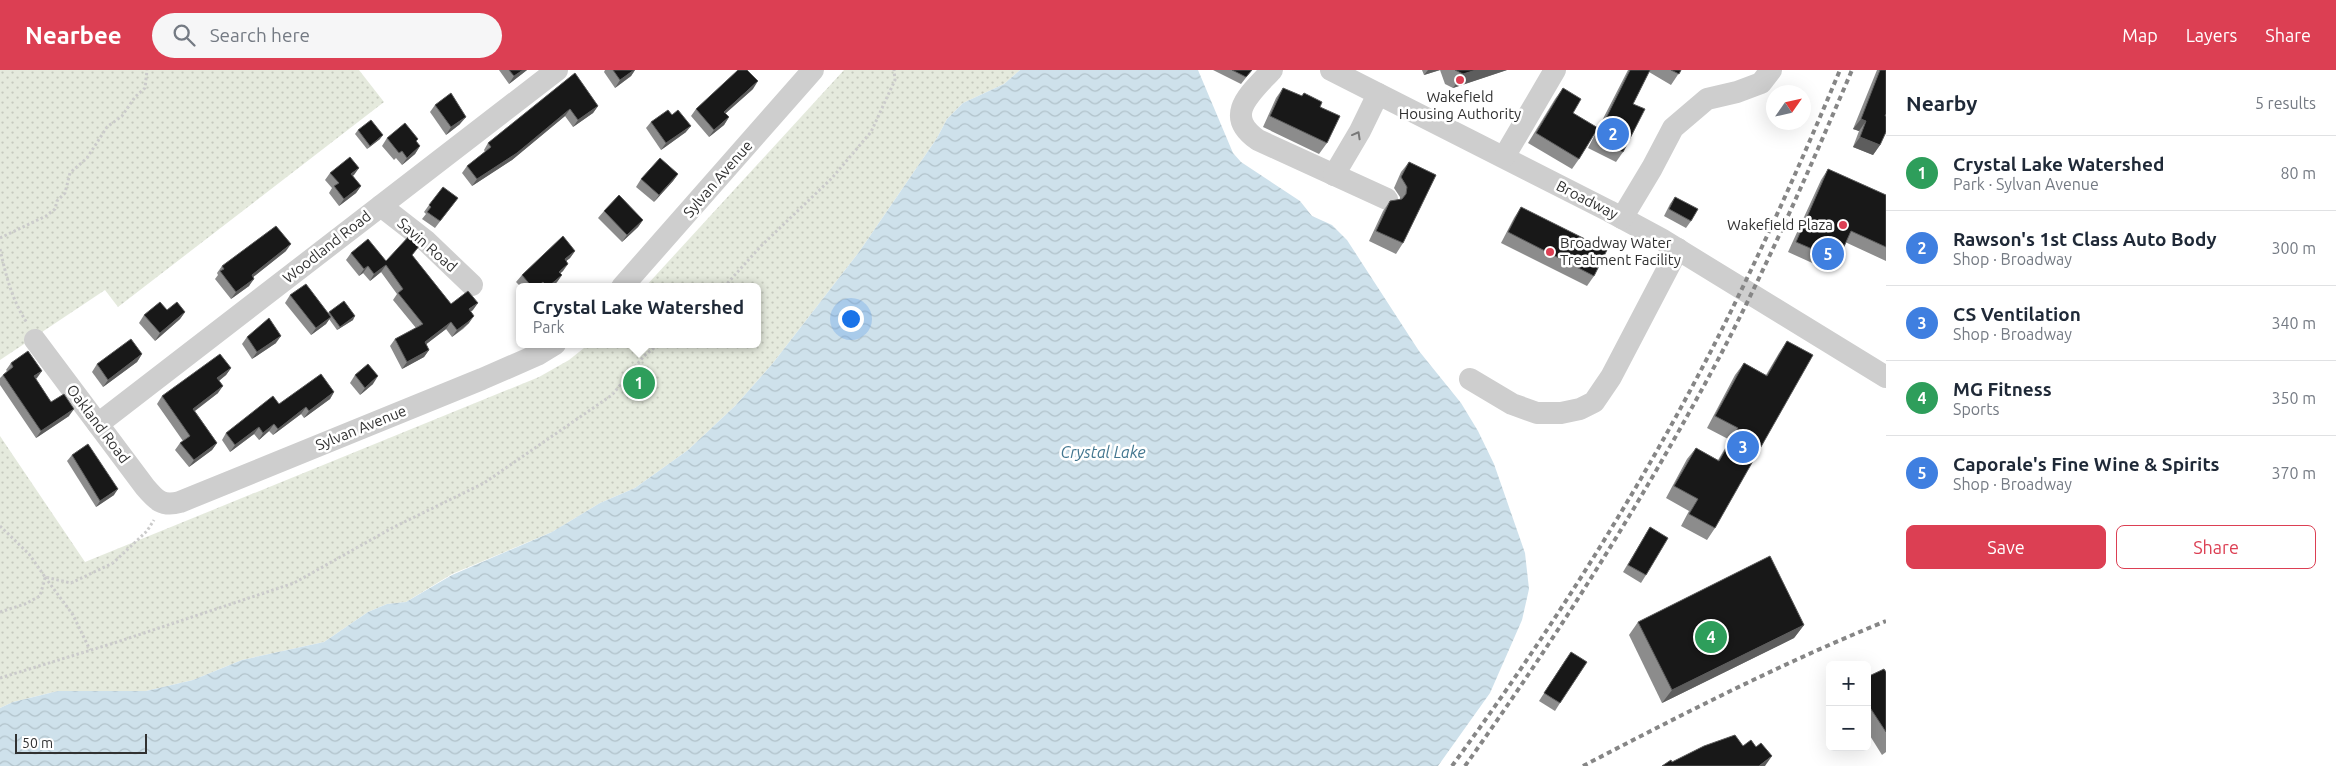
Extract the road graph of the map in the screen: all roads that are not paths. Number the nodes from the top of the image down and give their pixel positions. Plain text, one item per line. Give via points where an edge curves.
1 (557, 70) edge
2 (813, 70) edge
3 (1272, 70) edge
4 (1331, 70) edge
5 (1556, 70) edge
6 (1771, 70) edge
7 (1378, 94) junction
8 (1504, 157) junction
9 (1334, 175) junction
10 (1387, 198) dead end
11 (380, 206) junction
12 (1622, 218) junction
13 (1678, 250) junction
14 (626, 283) edge
15 (472, 285) dead end
16 (35, 340) road end
17 (548, 348) edge
18 (1886, 377) edge
19 (1470, 379) dead end
20 (98, 424) junction
21 (164, 504) joint

1 - 11 street, Woodland Road
2 - 14 street, Sylvan Avenue
3 - 9 street via 1240,109 1246,129 1258,140
4 - 7 street, Broadway
5 - 8 street
6 - 12 street via 1761,83 1707,99 1673,128
7 - 8 street, Broadway
9 -> 7 street
8 - 12 street, Broadway
9 - 10 street
11 - 15 street, Savin Road via 426,241
11 - 20 street, Woodland Road
12 - 13 street, Broadway
13 - 18 street, Broadway
13 - 19 street via 1611,377 1594,402 1561,413 1537,413 1512,404
16 - 20 street, Oakland Road
17 - 21 street, Sylvan Avenue via 482,379 180,502
20 - 21 street, Oakland Road via 145,488

